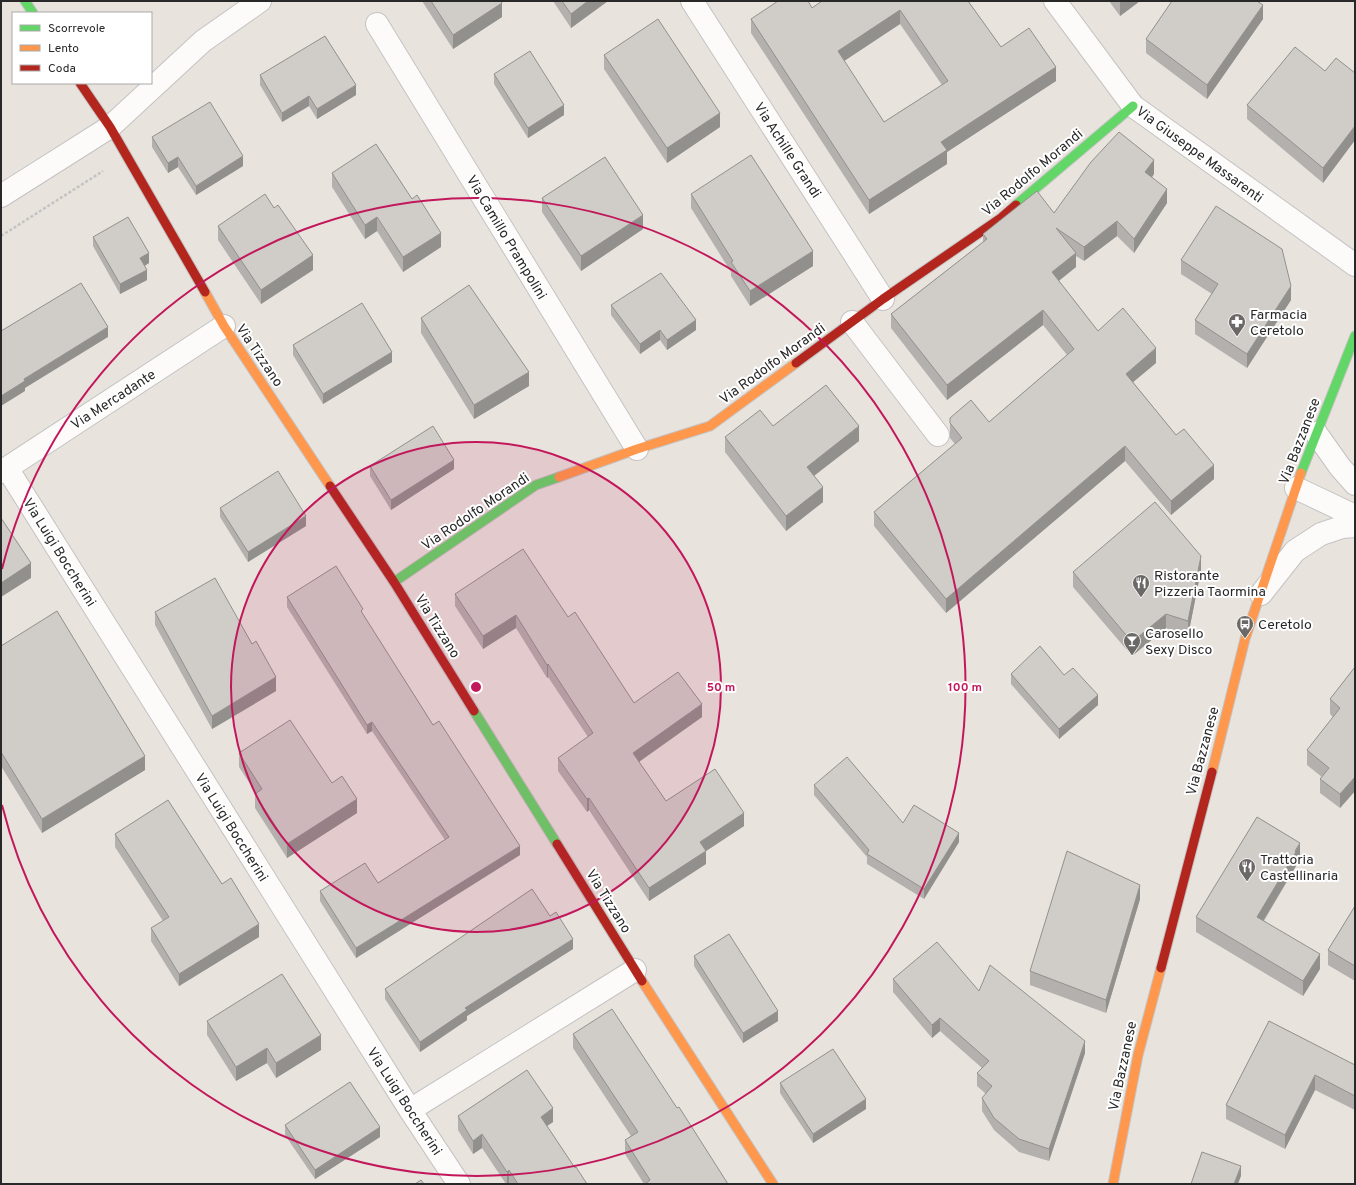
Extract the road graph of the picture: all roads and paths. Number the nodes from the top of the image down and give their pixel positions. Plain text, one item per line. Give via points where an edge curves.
1 (25, 1) edge
2 (260, 1) edge
3 (692, 1) edge
4 (1055, 1) edge
5 (32, 12) edge
6 (376, 24) dead end
7 (81, 84) edge
8 (1133, 106) junction
9 (110, 127) junction
10 (127, 156) junction
11 (1, 196) edge
12 (1, 236) edge
13 (1355, 265) edge
14 (883, 299) junction
15 (852, 322) junction
16 (224, 326) junction
17 (1355, 336) edge
18 (1316, 433) junction
19 (938, 435) dead end
20 (637, 450) junction
21 (4, 470) edge
22 (1355, 484) edge
23 (1296, 488) junction
24 (1355, 516) edge
25 (1355, 526) edge
26 (394, 582) junction
27 (1260, 595) junction
28 (635, 970) junction
29 (410, 1110) junction
30 (459, 1184) edge
31 (773, 1184) edge
32 (1113, 1184) edge

1 - 5 street
2 - 9 street via 203,41
3 - 14 street, Via Achille Grandi
4 - 8 street, Via Giuseppe Massarenti
6 - 20 street, Via Camillo Prampolini
7 - 9 street, Via Tizzano
8 - 13 street, Via Giuseppe Massarenti
8 - 14 street, Via Rodolfo Morandi via 1001,218
9 - 10 street, Via Tizzano
9 - 11 street
10 - 12 path
10 - 16 street, Via Tizzano
14 - 15 street, Via Rodolfo Morandi
15 - 19 street
15 - 20 street, Via Rodolfo Morandi via 710,426
16 - 21 street, Via Mercadante
16 - 26 street, Via Tizzano
17 - 18 street, Via Bazzanese
18 - 22 street
18 - 23 street, Via Bazzanese
20 - 26 street, Via Rodolfo Morandi via 536,485
21 - 29 street, Via Luigi Boccherini
23 - 24 street
23 - 27 street, Via Bazzanese
25 - 27 street via 1342,527 1321,534 1295,551
26 - 28 street, Via Tizzano
27 - 32 street, Via Bazzanese via 1245,639 1138,1055
28 - 29 street
28 - 31 street, Via Tizzano
29 - 30 street, Via Luigi Boccherini

